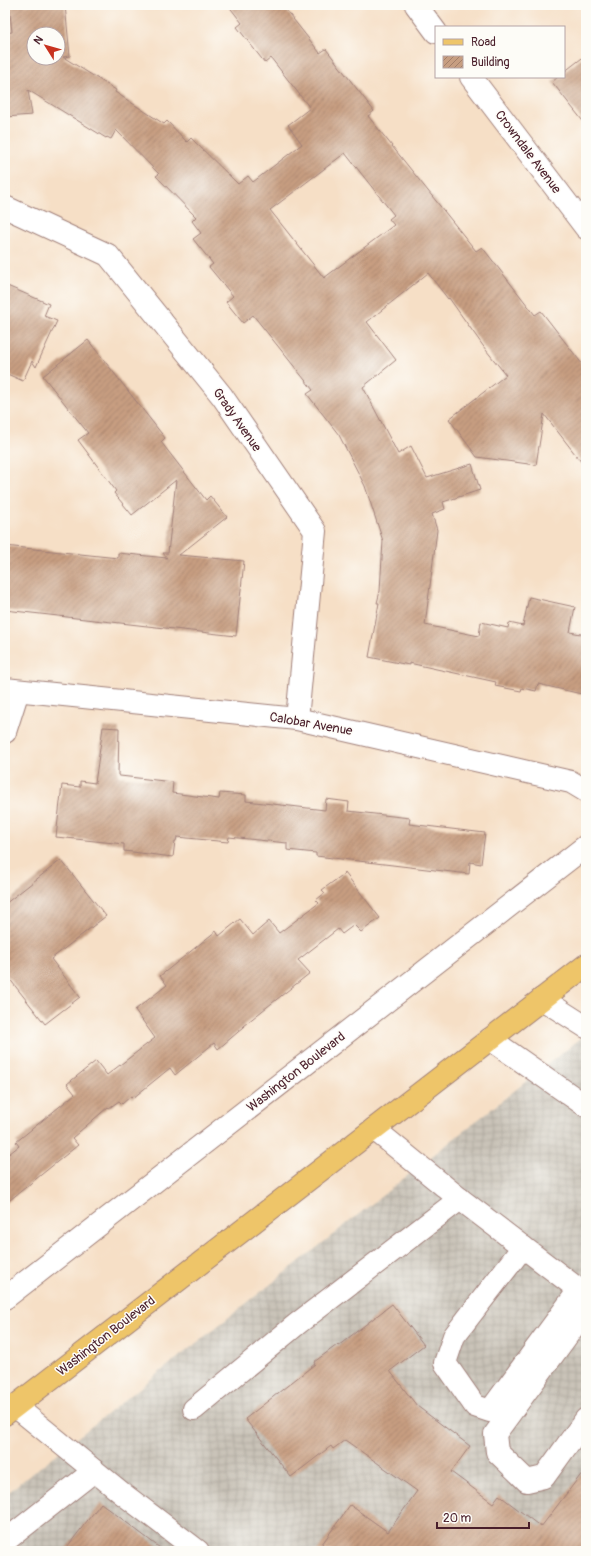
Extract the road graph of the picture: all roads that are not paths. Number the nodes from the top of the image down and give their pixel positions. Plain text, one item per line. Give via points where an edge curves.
1 (416, 5) edge
2 (435, 31) edge
3 (472, 78) edge
4 (5, 207) edge
5 (586, 228) edge
6 (11, 690) edge
7 (297, 719) junction
8 (5, 732) edge
9 (586, 791) edge
10 (586, 846) edge
11 (586, 965) edge
12 (542, 999) junction
13 (586, 1027) edge
14 (490, 1039) junction
15 (586, 1106) edge
16 (374, 1129) junction
17 (460, 1199) junction
18 (522, 1247) junction
19 (582, 1293) edge
20 (5, 1298) edge
21 (586, 1310) edge
22 (194, 1409) dead end
23 (10, 1410) edge
24 (586, 1419) edge
25 (94, 1471) junction
26 (5, 1541) edge
27 (198, 1551) edge

1 - 2 street
3 - 5 street, Crowndale Avenue
4 - 7 street, Grady Avenue via 108,255 222,396 315,532
6 - 7 street, Calobar Avenue
6 - 8 street
7 - 9 street, Calobar Avenue via 572,782
10 - 20 street, Washington Boulevard
11 - 12 main road, Washington Boulevard
12 - 13 street
12 - 14 main road, Washington Boulevard
14 - 15 street
14 - 16 main road, Washington Boulevard
16 - 17 street
16 - 23 main road, Washington Boulevard
17 - 18 street
17 - 22 street via 297,1324
18 - 19 street
18 - 19 street via 454,1336 445,1363 475,1406 490,1411
21 - 24 street via 495,1434 497,1452 527,1481 544,1477
23 - 25 street
25 - 26 street
25 - 27 street

